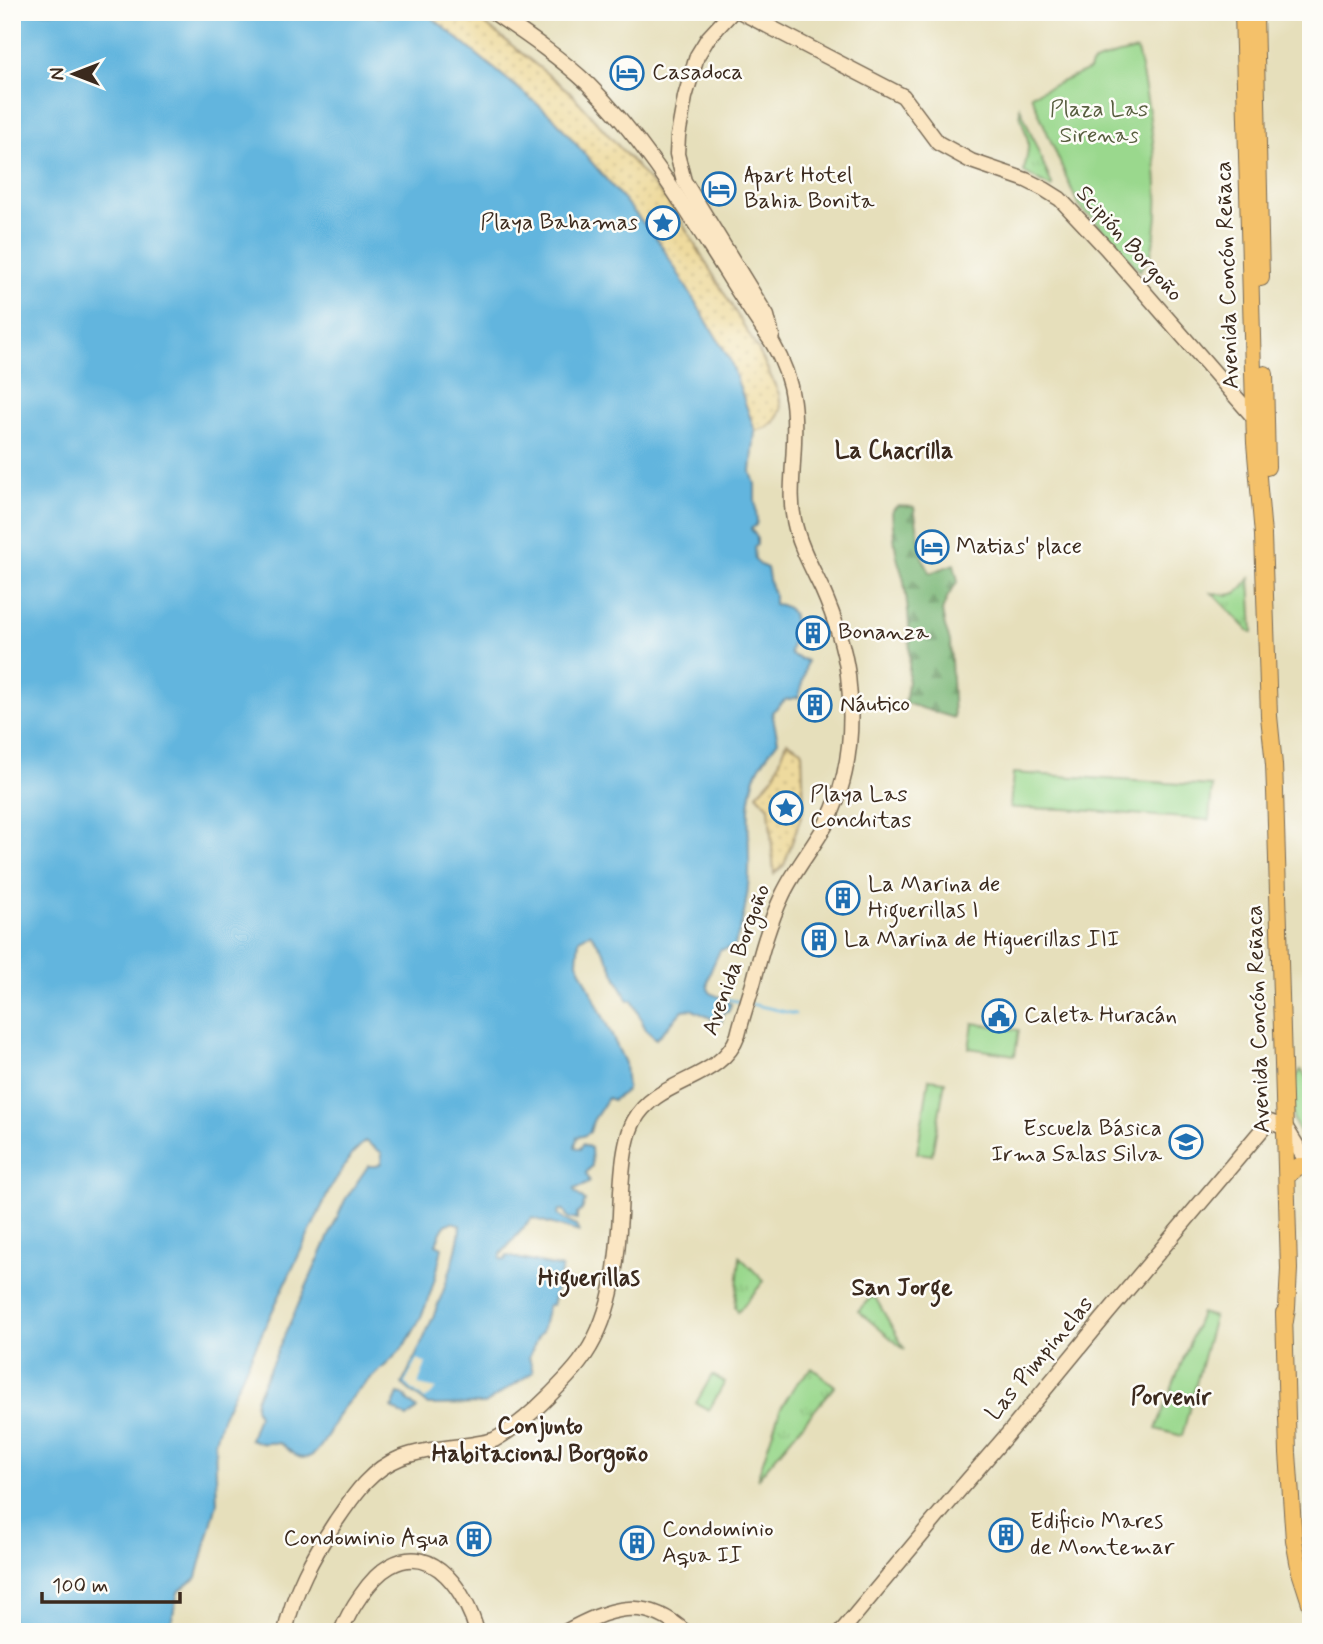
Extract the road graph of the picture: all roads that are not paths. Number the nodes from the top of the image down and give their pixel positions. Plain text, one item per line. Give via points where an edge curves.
1 (493, 12) edge
2 (732, 12) edge
3 (741, 12) edge
4 (1243, 12) edge
5 (1255, 12) edge
6 (773, 344) junction
7 (1255, 419) junction
8 (1263, 535) junction
9 (1281, 1126) junction
10 (1311, 1169) edge
11 (1287, 1176) junction
12 (1285, 1321) junction
13 (1311, 1606) edge
14 (478, 1629) edge
15 (285, 1632) edge
16 (341, 1632) edge
17 (565, 1632) edge
18 (685, 1632) edge
19 (841, 1632) edge

1 - 6 street, Avenida Borgoño via 568,67 608,106 686,208
2 - 6 street via 697,56 685,97 677,154 684,181 767,316
3 - 7 street, Scipión Borgoño via 904,96 938,143 1060,199
4 - 7 main road, Avenida Concón Reñaca
5 - 8 main road, Avenida Concón Reñaca via 1267,467
6 - 15 street, Avenida Borgoño via 793,397 794,520 841,642 849,691 850,736 837,799 777,907 736,1042 706,1070 653,1098 632,1125 626,1144 611,1290 597,1333 580,1362 507,1433 494,1440 403,1457 373,1474 314,1555
7 - 8 main road, Avenida Concón Reñaca
8 - 9 main road, Avenida Concón Reñaca via 1274,765
9 - 10 street
9 - 11 main road, Avenida Concón Reñaca
9 - 12 main road, Avenida Concón Reñaca via 1280,1252
9 - 19 street, Las Pimpinelas via 1270,1122 1260,1132
10 - 11 main road via 1299,1166
11 - 12 main road, Avenida Concón Reñaca
12 - 13 main road, Avenida Concón Reñaca via 1294,1540
14 - 16 street via 447,1575 429,1563 408,1560 377,1576
17 - 18 street via 599,1615 631,1609 661,1615

